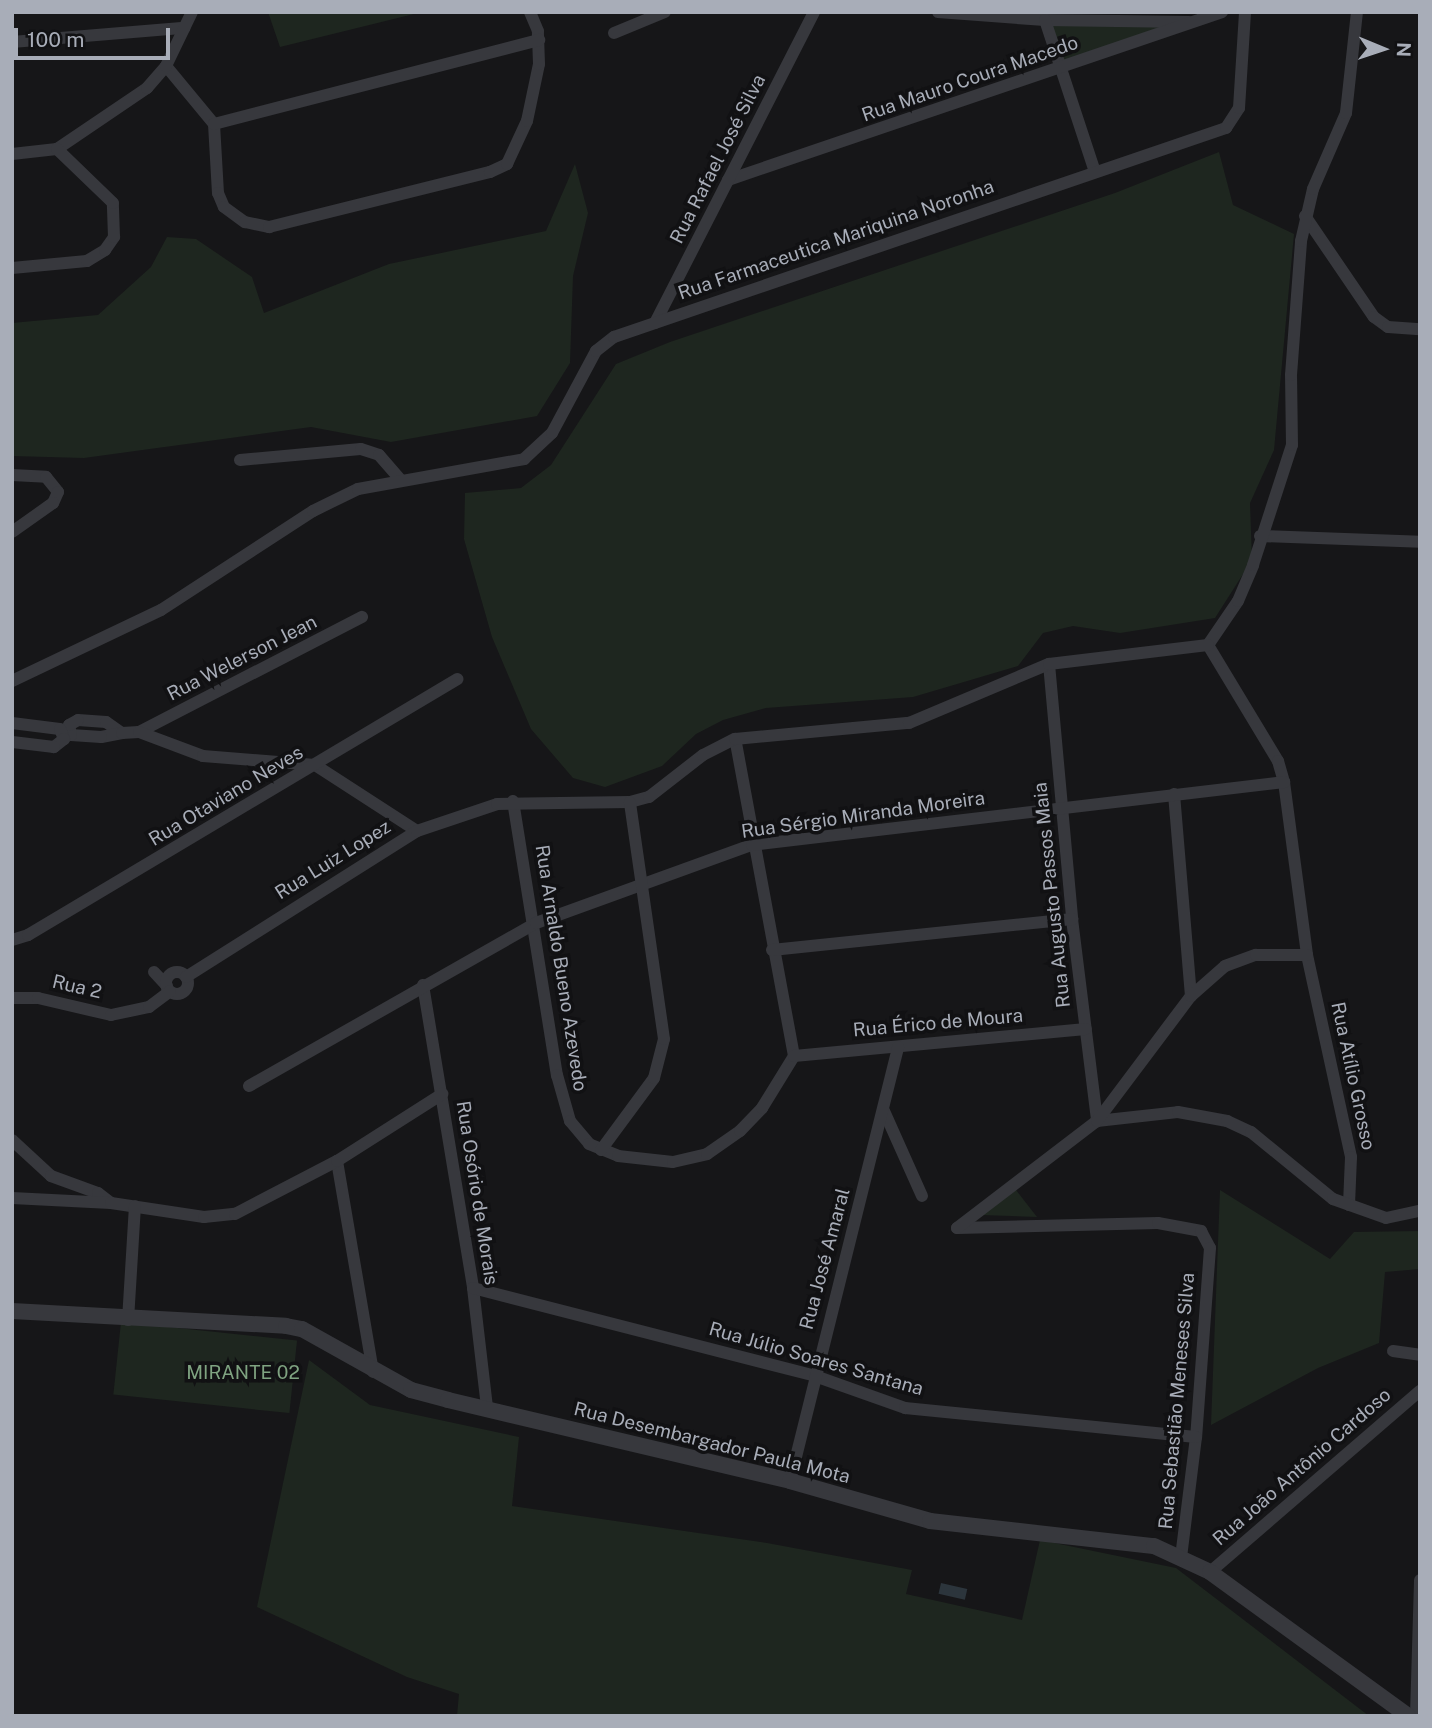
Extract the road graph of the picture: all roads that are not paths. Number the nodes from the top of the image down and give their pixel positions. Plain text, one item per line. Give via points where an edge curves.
1 (192, 12) edge
2 (530, 12) edge
3 (664, 12) edge
4 (814, 12) edge
5 (937, 12) edge
6 (1222, 12) edge
7 (1245, 12) edge
8 (1357, 12) edge
9 (1045, 20) junction
10 (1198, 22) junction
11 (184, 28) junction
12 (614, 33) dead end
13 (539, 40) junction
14 (12, 42) edge
15 (166, 66) junction
16 (1062, 68) junction
17 (214, 124) junction
18 (57, 149) junction
19 (12, 154) edge
20 (1095, 172) junction
21 (728, 180) junction
22 (1305, 216) junction
23 (12, 268) edge
24 (655, 323) junction
25 (1420, 329) edge
26 (240, 460) dead end
27 (12, 475) edge
28 (401, 480) junction
29 (12, 532) edge
30 (1260, 536) junction
31 (1420, 541) edge
32 (362, 618) dead end
33 (1208, 645) junction
34 (1049, 664) junction
35 (457, 679) dead end
36 (12, 681) edge
37 (12, 723) edge
38 (139, 732) junction
39 (122, 733) dead end
40 (735, 739) junction
41 (12, 742) edge
42 (315, 765) junction
43 (1284, 782) junction
44 (1174, 794) junction
45 (513, 801) junction
46 (630, 802) junction
47 (1062, 808) junction
48 (417, 831) junction
49 (752, 845) junction
50 (644, 882) junction
51 (1072, 919) junction
52 (536, 923) junction
53 (12, 940) edge
54 (772, 950) junction
55 (1307, 955) junction
56 (154, 972) dead end
57 (423, 985) junction
58 (168, 989) junction
59 (1191, 996) junction
60 (12, 998) edge
61 (1086, 1029) junction
62 (898, 1047) junction
63 (794, 1056) junction
64 (249, 1086) dead end
65 (442, 1094) junction
66 (884, 1111) junction
67 (1097, 1121) junction
68 (12, 1140) edge
69 (601, 1150) junction
70 (337, 1161) junction
71 (922, 1196) dead end
72 (12, 1198) edge
73 (111, 1203) junction
74 (1349, 1205) junction
75 (135, 1206) junction
76 (1420, 1211) edge
77 (473, 1288) junction
78 (12, 1311) edge
79 (128, 1320) junction
80 (1393, 1351) dead end
81 (1420, 1355) edge
82 (373, 1372) junction
83 (815, 1376) junction
84 (1420, 1391) edge
85 (487, 1408) junction
86 (1196, 1437) junction
87 (790, 1481) junction
88 (1181, 1557) junction
89 (1210, 1572) junction
90 (1420, 1580) edge
91 (1408, 1716) edge
92 (1416, 1716) edge

1 - 11 street
2 - 13 street
3 - 12 street
4 - 21 street, Rua Rafael José Silva
5 - 9 street
6 - 10 street, Rua Mauro Coura Macedo
7 - 20 street, Rua Farmaceutica Mariquina Noronha via 1239,108 1234,122
8 - 22 street via 1346,113
9 - 10 street
9 - 16 street
10 - 16 street, Rua Mauro Coura Macedo
11 - 14 street
11 - 15 street
13 - 17 street
13 - 17 street via 539,64 517,149 507,164 490,172 270,227 256,226 234,216 218,193
15 - 17 street
15 - 18 street via 147,88
16 - 20 street
16 - 21 street, Rua Mauro Coura Macedo
18 - 19 street
18 - 23 street via 113,203 114,237 105,250 86,261
20 - 24 street, Rua Farmaceutica Mariquina Noronha
21 - 24 street, Rua Rafael José Silva
22 - 25 street via 1374,317 1388,327
22 - 30 street via 1291,374 1292,445
24 - 28 street, Rua Farmaceutica Mariquina Noronha via 604,342 552,433 531,454 507,466
26 - 28 street via 361,449 379,455
27 - 29 street via 46,477 57,486 55,501
28 - 36 street via 358,489 313,511 161,610
30 - 31 street
30 - 33 street via 1238,601
32 - 38 street, Rua Welerson Jean
33 - 34 street
33 - 43 street, Rua Atílio Grosso via 1278,761
34 - 40 street via 909,723
34 - 47 street, Rua Augusto Passos Maia
35 - 42 street, Rua Otaviano Neves
37 - 41 street via 60,729 64,739 54,747
38 - 39 street
38 - 42 street via 203,756
40 - 46 street via 704,755 649,797
40 - 49 street
42 - 48 street
42 - 53 street, Rua Otaviano Neves via 28,935
43 - 44 street, Rua Sérgio Miranda Moreira
43 - 55 street, Rua Atílio Grosso
44 - 47 street, Rua Sérgio Miranda Moreira
44 - 59 street
45 - 46 street, Rua Luiz Lopez
45 - 48 street, Rua Luiz Lopez
45 - 52 street, Rua Arnaldo Bueno Azevedo
46 - 50 street
47 - 49 street, Rua Sérgio Miranda Moreira
47 - 51 street, Rua Augusto Passos Maia
48 - 58 street, Rua Luiz Lopez via 186,977 171,974
49 - 50 street, Rua Sérgio Miranda Moreira
49 - 54 street
50 - 52 street, Rua Sérgio Miranda Moreira
50 - 69 street via 664,1021 662,1054 654,1078
51 - 54 street
51 - 61 street, Rua Augusto Passos Maia
52 - 57 street, Rua Sérgio Miranda Moreira
52 - 69 street, Rua Arnaldo Bueno Azevedo via 564,1108 578,1134
54 - 63 street
55 - 59 street via 1256,955 1225,966
55 - 74 street, Rua Atílio Grosso via 1351,1157
56 - 58 street
57 - 64 street, Rua Sérgio Miranda Moreira
57 - 65 street, Rua Osório de Morais
58 - 60 street, Rua 2 via 149,1007 111,1015 38,998
59 - 67 street
61 - 62 street, Rua Érico de Moura
61 - 67 street, Rua Augusto Passos Maia
62 - 63 street, Rua Érico de Moura
62 - 66 street, Rua José Amaral
63 - 69 street via 762,1108 740,1131 707,1154 673,1162
65 - 70 street
65 - 77 street, Rua Osório de Morais
66 - 71 street
66 - 83 street, Rua José Amaral
67 - 74 street via 1178,1112 1227,1121 1251,1132 1333,1199
67 - 86 street, Rua Sebastião Meneses Silva via 957,1228 1158,1223 1201,1231 1209,1248
68 - 73 street via 51,1175 98,1193
70 - 75 street via 235,1214 204,1217
70 - 82 street
72 - 73 street
73 - 75 street
74 - 76 street via 1386,1218
75 - 79 street
77 - 83 street, Rua Júlio Soares Santana
77 - 85 street, Rua Osório de Morais
78 - 79 street, Rua Desembargador Paula Mota
79 - 82 street, Rua Desembargador Paula Mota via 302,1329
80 - 81 street
82 - 85 street, Rua Desembargador Paula Mota via 411,1390
83 - 86 street, Rua Júlio Soares Santana via 905,1408
83 - 87 street, Rua José Amaral
84 - 89 street, Rua João Antônio Cardoso
85 - 87 street, Rua Desembargador Paula Mota
86 - 88 street, Rua Sebastião Meneses Silva
87 - 88 street, Rua Desembargador Paula Mota via 930,1521 1114,1538
88 - 89 street, Rua Desembargador Paula Mota
89 - 91 street, Rua Desembargador Paula Mota
90 - 92 street

